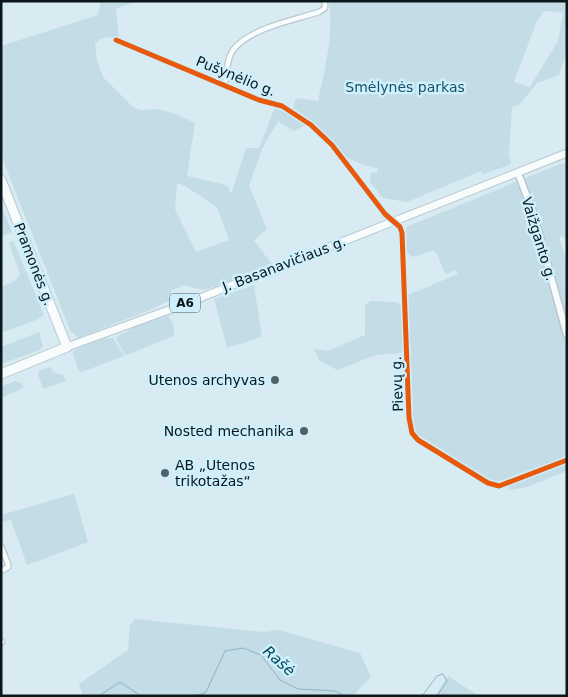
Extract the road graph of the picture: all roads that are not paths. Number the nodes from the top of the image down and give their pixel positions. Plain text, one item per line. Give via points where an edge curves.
1 (325, 1) edge
2 (116, 40) dead end
3 (225, 85) junction
4 (567, 153) edge
5 (518, 173) junction
6 (1, 180) edge
7 (393, 222) junction
8 (567, 335) edge
9 (67, 347) junction
10 (1, 374) edge
11 (567, 460) edge
12 (1, 546) edge
13 (1, 571) edge

1 - 3 street via 325,8 319,12 257,32 246,39 233,50
2 - 3 street, Pušynėlio g.
3 - 7 street, Pušynėlio g. via 282,106 311,125 332,145
4 - 5 main road, J. Basanavičiaus g. / A6
5 - 7 main road, J. Basanavičiaus g. / A6
5 - 8 main road, Vaižganto g. via 538,230
6 - 9 highway, Pramonės g.
7 - 9 main road, J. Basanavičiaus g. / A6
7 - 11 street, Pievų g. via 402,233 412,433 418,440 488,483 499,486
9 - 10 highway, J. Basanavičiaus g. / A6
12 - 13 street via 8,567

